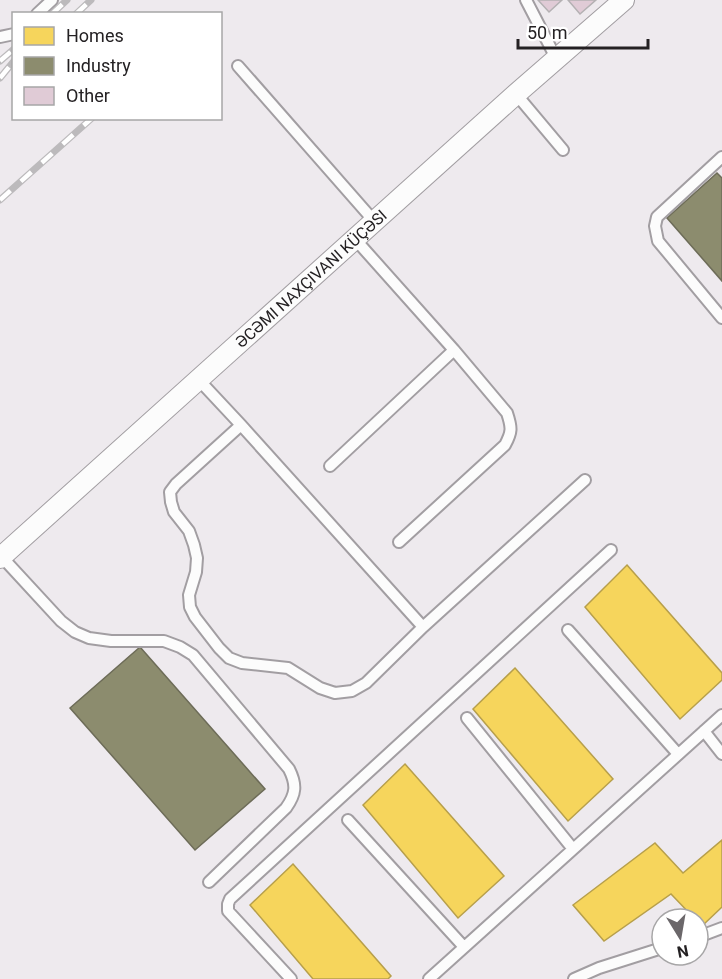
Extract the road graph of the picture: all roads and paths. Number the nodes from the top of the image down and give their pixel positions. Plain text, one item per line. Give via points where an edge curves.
1 (52, 0) edge
2 (526, 0) edge
3 (624, 0) edge
4 (39, 12) edge
5 (556, 58) junction
6 (238, 66) dead end
7 (516, 94) junction
8 (563, 150) dead end
9 (722, 157) edge
10 (374, 221) junction
11 (356, 238) junction
12 (722, 318) edge
13 (454, 350) junction
14 (198, 379) junction
15 (241, 425) junction
16 (330, 466) dead end
17 (585, 480) dead end
18 (399, 542) dead end
19 (611, 550) dead end
20 (1, 557) edge
21 (423, 627) junction
22 (568, 630) dead end
23 (722, 715) edge
24 (467, 718) dead end
25 (704, 731) junction
26 (678, 754) junction
27 (722, 754) edge
28 (348, 820) dead end
29 (573, 849) junction
30 (209, 882) dead end
31 (464, 947) junction
32 (650, 952) edge
33 (291, 979) edge
34 (429, 979) edge
35 (574, 979) edge

1 - 4 lane
2 - 5 lane
3 - 5 street, ƏCƏMI NAXÇIVANI KÜÇƏSI
5 - 7 street, ƏCƏMI NAXÇIVANI KÜÇƏSI
6 - 10 lane
7 - 8 lane
7 - 10 street, ƏCƏMI NAXÇIVANI KÜÇƏSI
9 - 12 lane via 657,217 655,226 658,241
10 - 11 street, ƏCƏMI NAXÇIVANI KÜÇƏSI
11 - 13 lane
11 - 14 street, ƏCƏMI NAXÇIVANI KÜÇƏSI
13 - 16 lane
13 - 18 lane via 507,413 511,434 505,445
14 - 15 lane
14 - 20 street, ƏCƏMI NAXÇIVANI KÜÇƏSI
15 - 21 lane
15 - 21 lane via 170,492 174,512 189,531 197,558 190,607 219,648 242,663 288,668 335,693 352,691 366,683
17 - 21 lane
19 - 33 lane via 230,899 228,911
20 - 30 lane via 75,632 111,641 164,641 193,655 289,769 295,789 293,799
22 - 26 lane
23 - 25 lane
24 - 29 lane
25 - 26 lane
25 - 27 lane
26 - 29 lane
28 - 31 lane
29 - 31 lane
31 - 34 lane
32 - 35 lane

